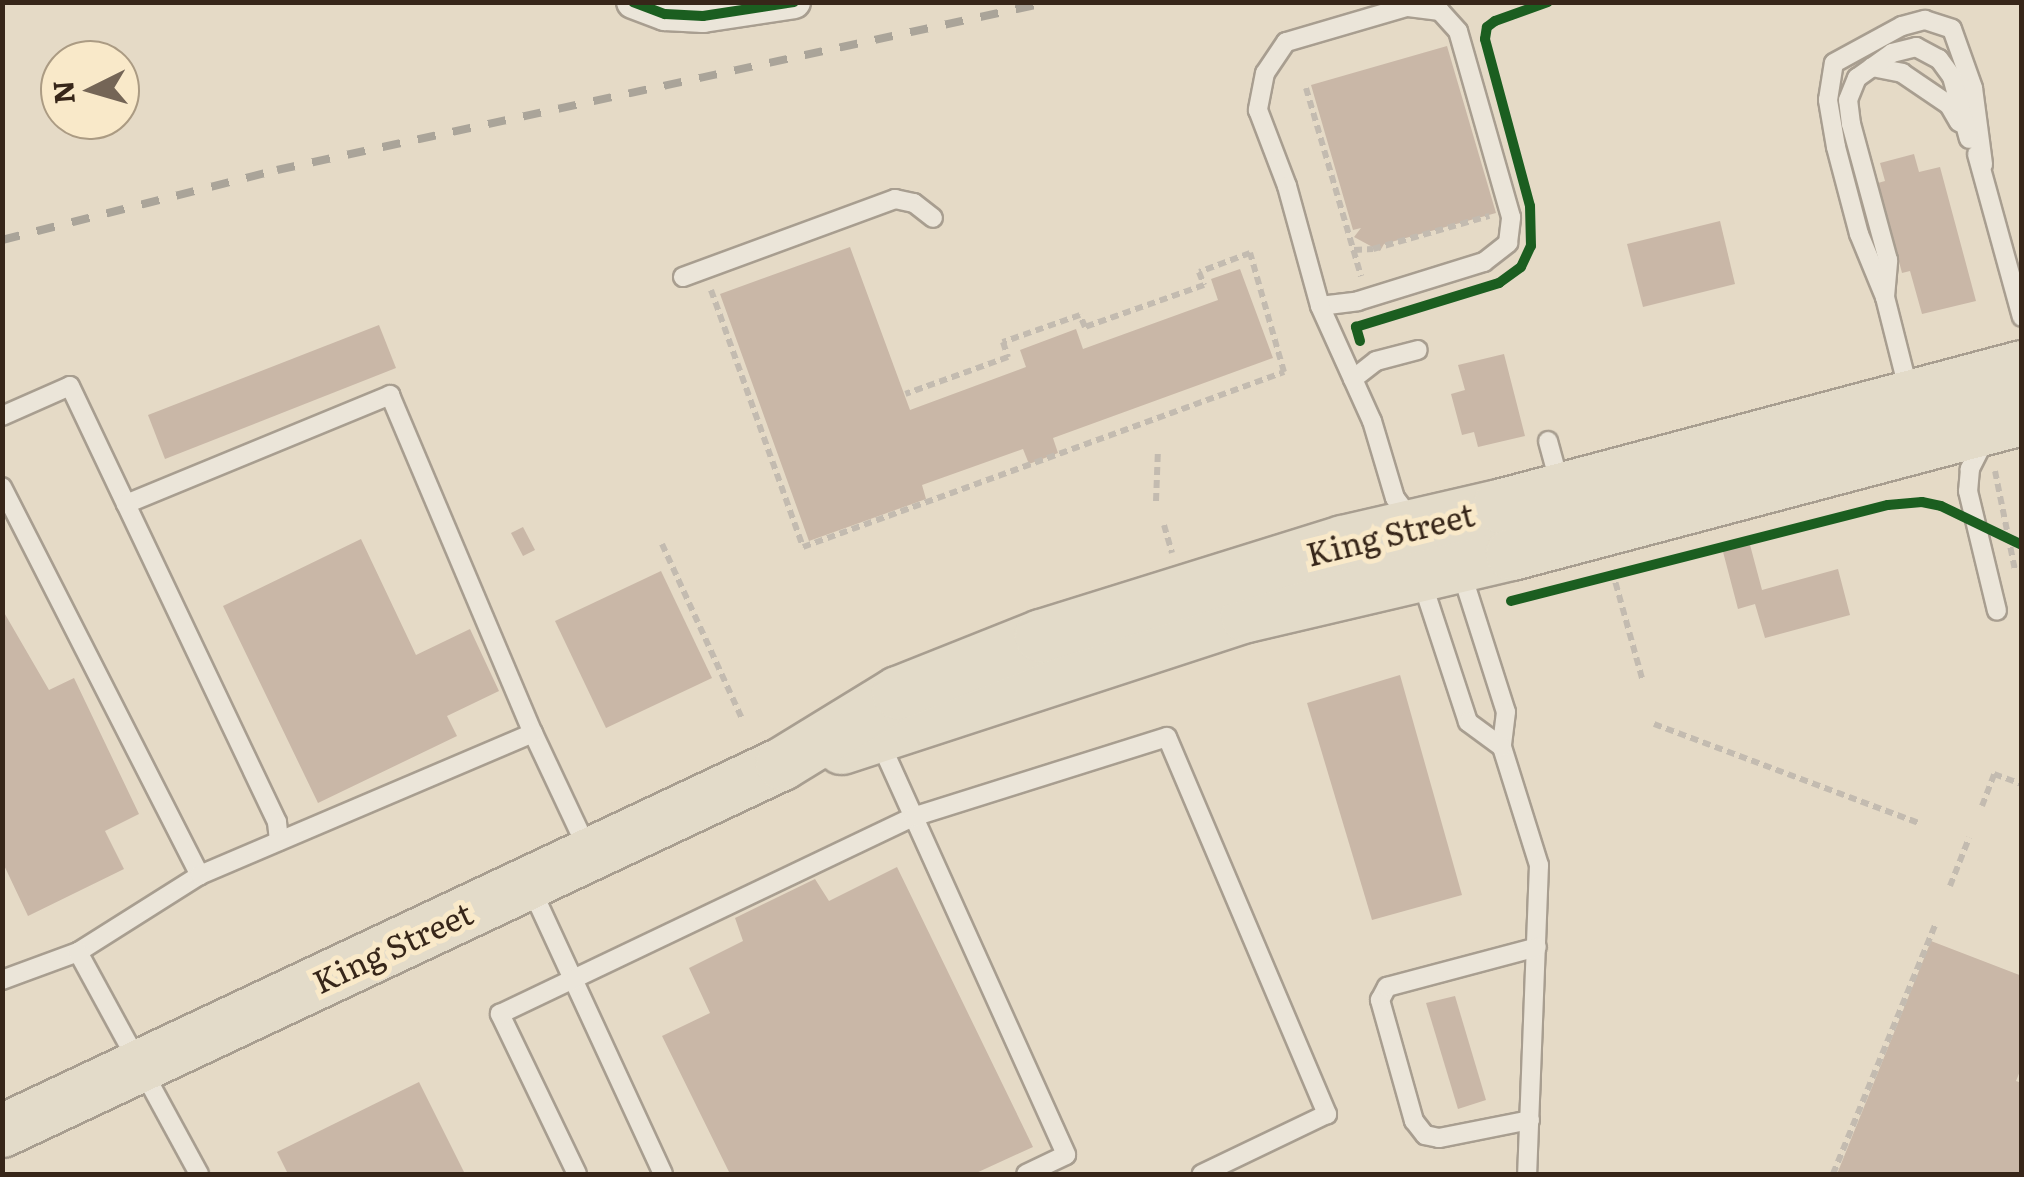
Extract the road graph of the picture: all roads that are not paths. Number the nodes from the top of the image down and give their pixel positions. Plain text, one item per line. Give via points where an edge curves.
1 (633, 2) edge
2 (794, 2) edge
3 (1872, 67) junction
4 (1969, 139) junction
5 (1982, 164) junction
6 (933, 218) dead end
7 (684, 277) dead end
8 (1885, 298) junction
9 (1320, 306) junction
10 (2022, 317) edge
11 (1418, 350) dead end
12 (2022, 367) edge
13 (1354, 379) junction
14 (1910, 394) junction
15 (2, 416) edge
16 (2002, 437) edge
17 (2, 488) edge
18 (126, 504) junction
19 (1429, 551) junction
20 (1997, 611) dead end
21 (533, 733) junction
22 (878, 738) junction
23 (1502, 747) junction
24 (782, 764) junction
25 (913, 816) junction
26 (279, 841) junction
27 (589, 853) junction
28 (200, 874) junction
29 (528, 882) junction
30 (1537, 947) junction
31 (78, 952) junction
32 (572, 978) junction
33 (2, 980) edge
34 (141, 1065) junction
35 (1530, 1120) junction
36 (2, 1131) edge
37 (198, 1174) edge
38 (577, 1174) edge
39 (663, 1174) edge
40 (1026, 1174) edge
41 (1202, 1174) edge
42 (1527, 1174) edge

1 - 2 street via 665,14 703,16
3 - 4 lane via 1902,73 1949,105
3 - 4 lane via 1916,47 1939,59 1952,77
3 - 8 lane via 1857,78 1848,100 1888,260
4 - 5 lane
5 - 8 lane via 1973,88 1952,29 1925,20 1902,26 1834,63 1828,100 1836,148
5 - 10 lane
6 - 7 lane via 914,203 895,200
8 - 14 lane
9 - 9 lane via 1258,110 1265,73 1286,42 1406,7 1440,10 1458,31 1509,210 1508,242 1484,262 1358,301
9 - 13 lane
11 - 13 lane via 1376,361
12 - 14 main road, King Street
13 - 19 lane via 1395,498
14 - 19 main road, King Street via 1554,466
15 - 18 lane via 70,386
16 - 19 main road, King Street
16 - 20 lane via 1970,469 1972,519
17 - 28 lane
18 - 21 lane via 390,395
18 - 26 lane via 277,822
19 - 22 main road, King Street
19 - 23 lane via 1506,712
19 - 23 lane via 1468,722
19 - 24 main road, King Street via 1343,542 1024,642 898,693
21 - 26 lane
21 - 27 lane
22 - 24 main road, King Street
22 - 25 lane
23 - 30 lane via 1539,864
24 - 27 main road, King Street
25 - 32 lane
25 - 40 lane via 1066,1154
25 - 41 lane via 1167,737 1327,1114
26 - 28 lane
27 - 29 main road, King Street
28 - 31 lane
29 - 32 lane
29 - 34 main road, King Street
30 - 35 lane
30 - 35 lane via 1387,987 1380,1000 1414,1121 1426,1134 1439,1138
31 - 33 lane
31 - 34 lane
32 - 38 lane via 500,1014
32 - 39 lane
34 - 36 main road, King Street
34 - 37 lane
35 - 42 lane

